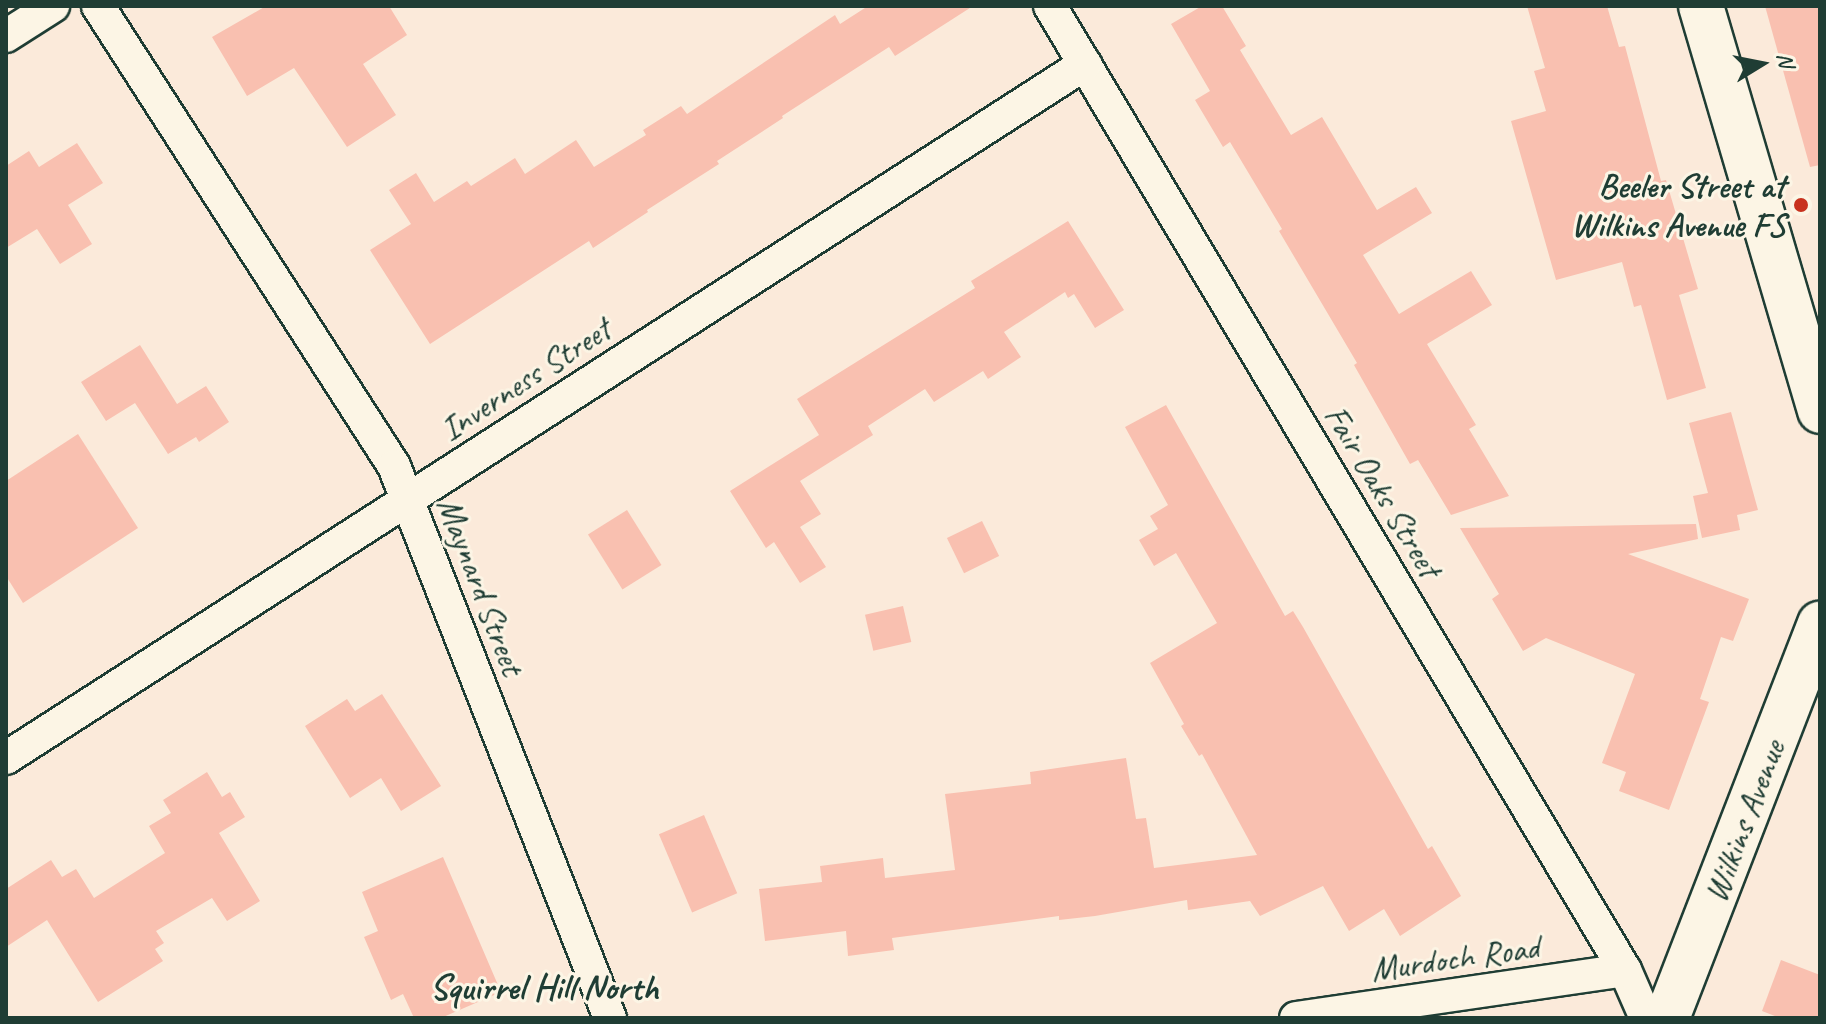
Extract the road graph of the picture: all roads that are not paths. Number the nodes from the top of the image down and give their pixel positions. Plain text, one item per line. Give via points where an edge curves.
1 (53, 6) edge
2 (98, 6) edge
3 (1050, 6) edge
4 (1701, 6) edge
5 (6, 36) edge
6 (1085, 64) junction
7 (1820, 411) edge
8 (408, 501) junction
9 (1820, 624) edge
10 (6, 758) edge
11 (1625, 970) junction
12 (610, 1018) edge
13 (1296, 1018) edge
14 (1646, 1018) edge
15 (1667, 1018) edge

1 - 5 street
2 - 8 street, Maynard Street via 394,466
3 - 6 street, Fair Oaks Street
4 - 7 street
6 - 8 street, Inverness Street
6 - 11 street, Fair Oaks Street
8 - 10 street, Inverness Street
8 - 12 street, Maynard Street
9 - 15 street, Wilkins Avenue
11 - 13 street, Murdoch Road
11 - 14 street, Fair Oaks Street

